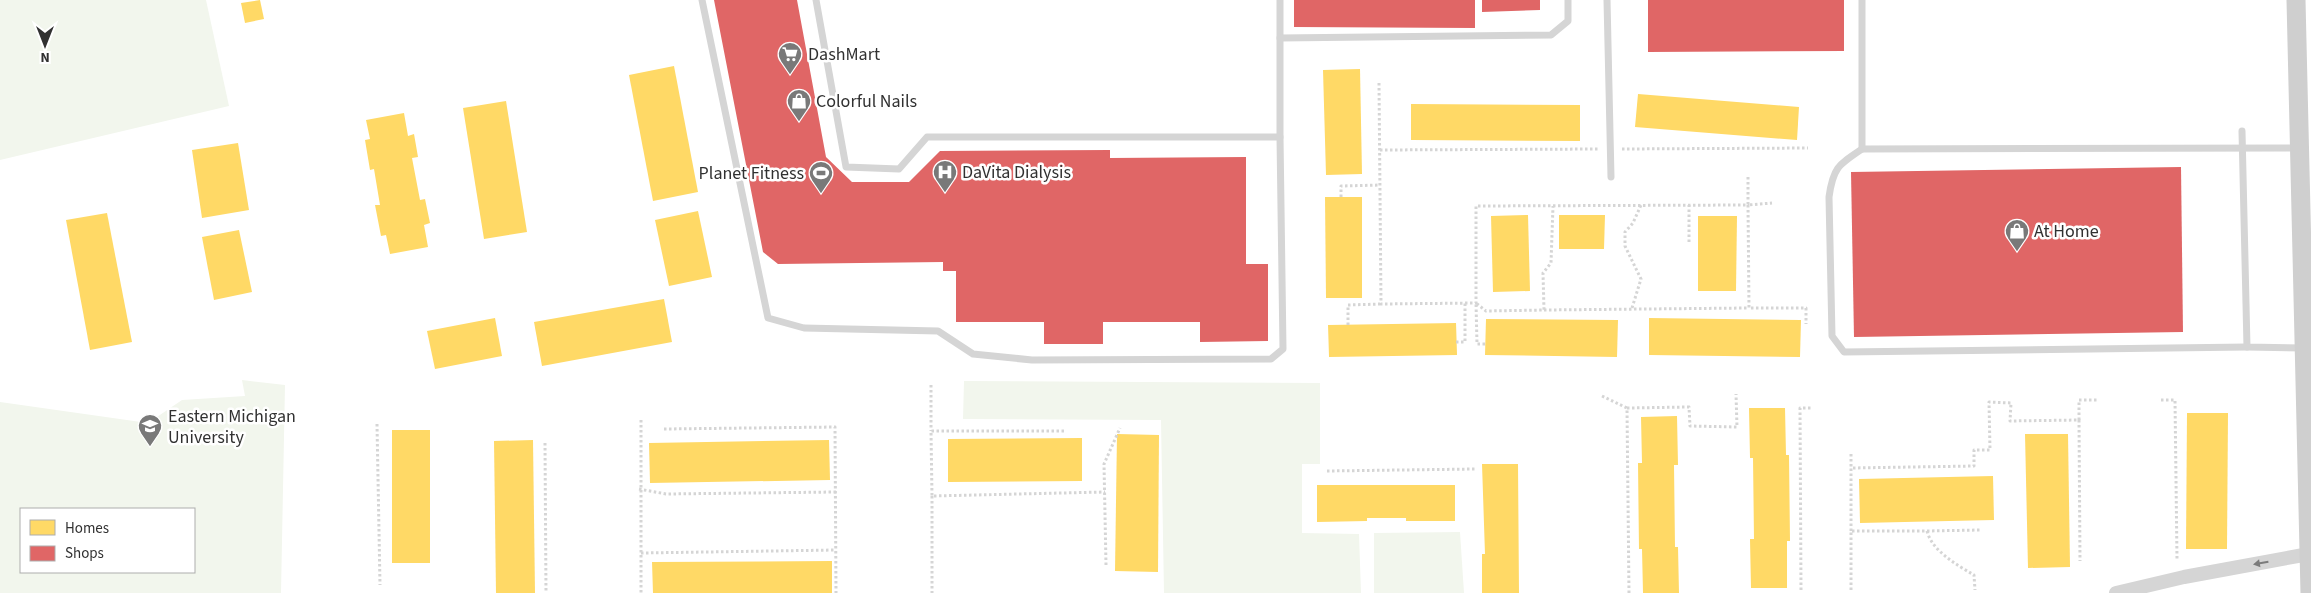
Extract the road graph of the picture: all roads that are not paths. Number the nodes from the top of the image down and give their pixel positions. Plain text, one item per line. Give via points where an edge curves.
1 (702, 0) edge
2 (816, 0) edge
3 (1280, 0) edge
4 (1568, 0) edge
5 (1607, 0) edge
6 (1862, 0) edge
7 (2296, 0) edge
8 (1280, 38) junction
9 (2242, 131) dead end
10 (1280, 137) junction
11 (2302, 137) junction
12 (1862, 148) junction
13 (2242, 148) junction
14 (1611, 177) dead end
15 (2247, 347) junction
16 (2305, 348) junction
17 (2309, 502) edge
18 (2308, 554) junction
19 (2116, 593) edge
20 (2310, 593) edge

1 - 10 lane via 768,318 804,328 938,331 973,354 1032,360 1272,359 1283,349
2 - 10 lane via 846,167 899,168 926,137
3 - 8 lane
4 - 8 lane via 1568,22 1551,35
5 - 14 lane
6 - 12 lane
7 - 11 main road
8 - 10 lane
9 - 13 lane
11 - 13 lane
11 - 16 main road
12 - 13 lane
12 - 15 lane via 1839,164 1832,174 1829,197 1832,336 1844,352
13 - 15 lane
15 - 16 lane
16 - 17 main road
17 - 18 main road
18 -> 19 street
18 - 20 main road

